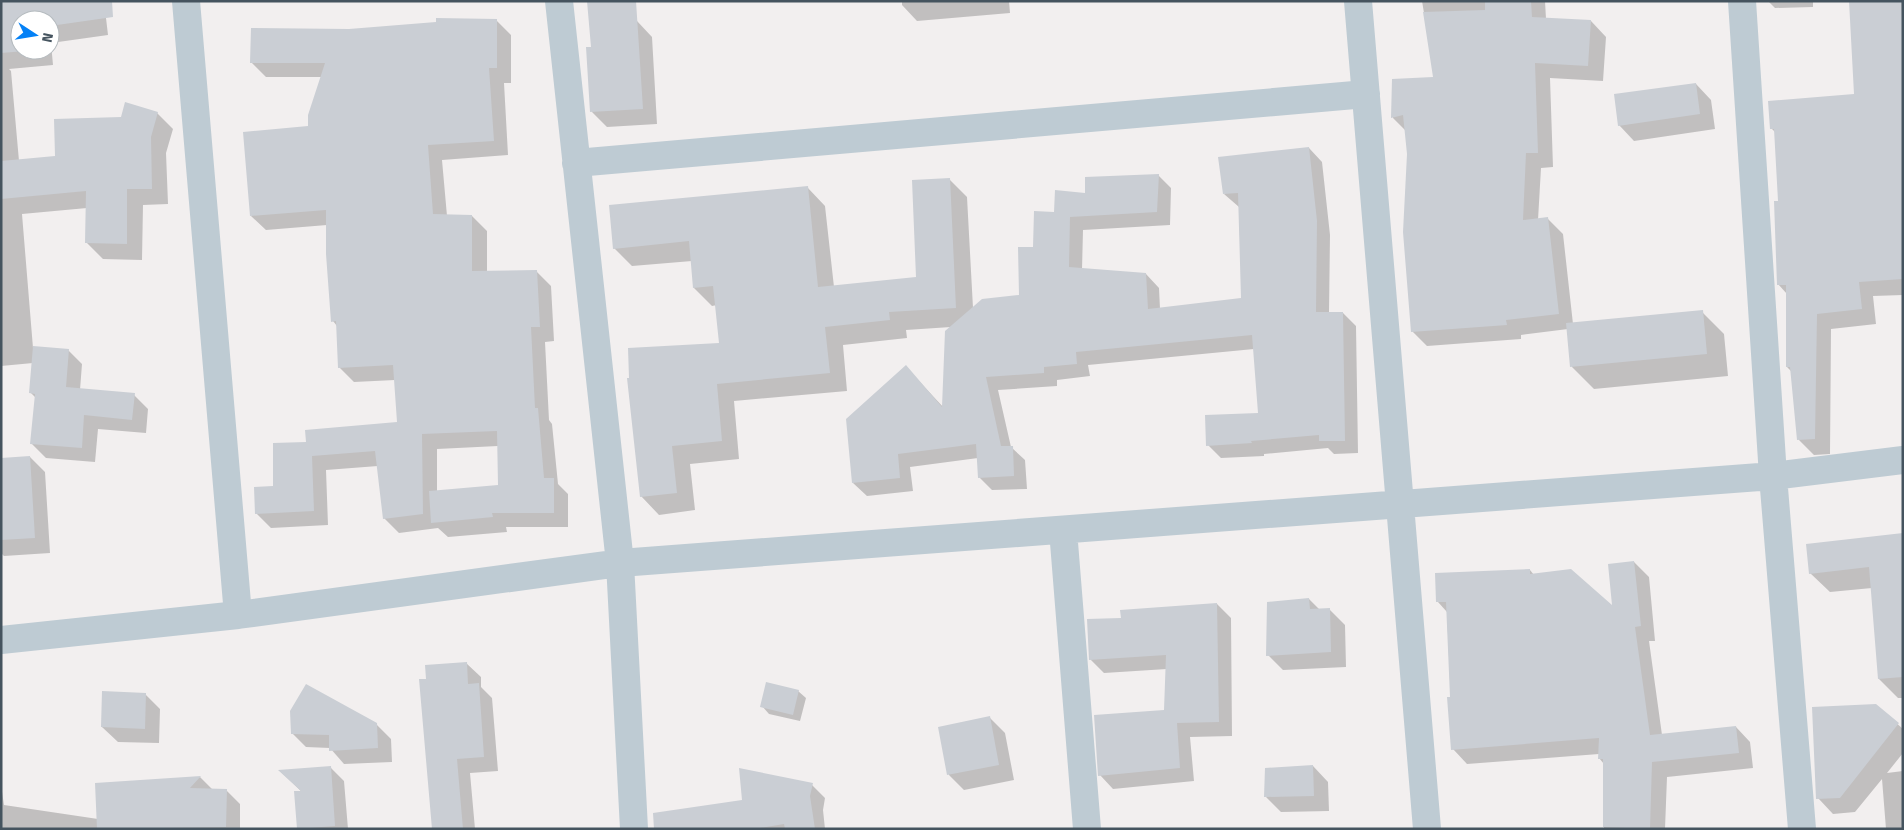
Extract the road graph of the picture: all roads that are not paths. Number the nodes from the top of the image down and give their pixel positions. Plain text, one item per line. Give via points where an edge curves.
1 (186, 1) edge
2 (559, 1) edge
3 (1358, 1) edge
4 (1742, 1) edge
5 (1366, 94) junction
6 (576, 163) junction
7 (1903, 460) edge
8 (1773, 476) junction
9 (1399, 505) junction
10 (1063, 530) junction
11 (620, 563) junction
12 (238, 615) junction
13 (1, 640) edge
14 (634, 829) edge
15 (1087, 829) edge
16 (1427, 829) edge
17 (1802, 829) edge

1 - 12 street
2 - 6 street
3 - 5 street
4 - 8 street
5 - 6 street
5 - 9 street
6 - 11 street
7 - 8 street
8 - 9 street
8 - 17 street
9 - 10 street
9 - 16 street
10 - 11 street
10 - 15 street
11 - 12 street
11 - 14 street
12 - 13 street

